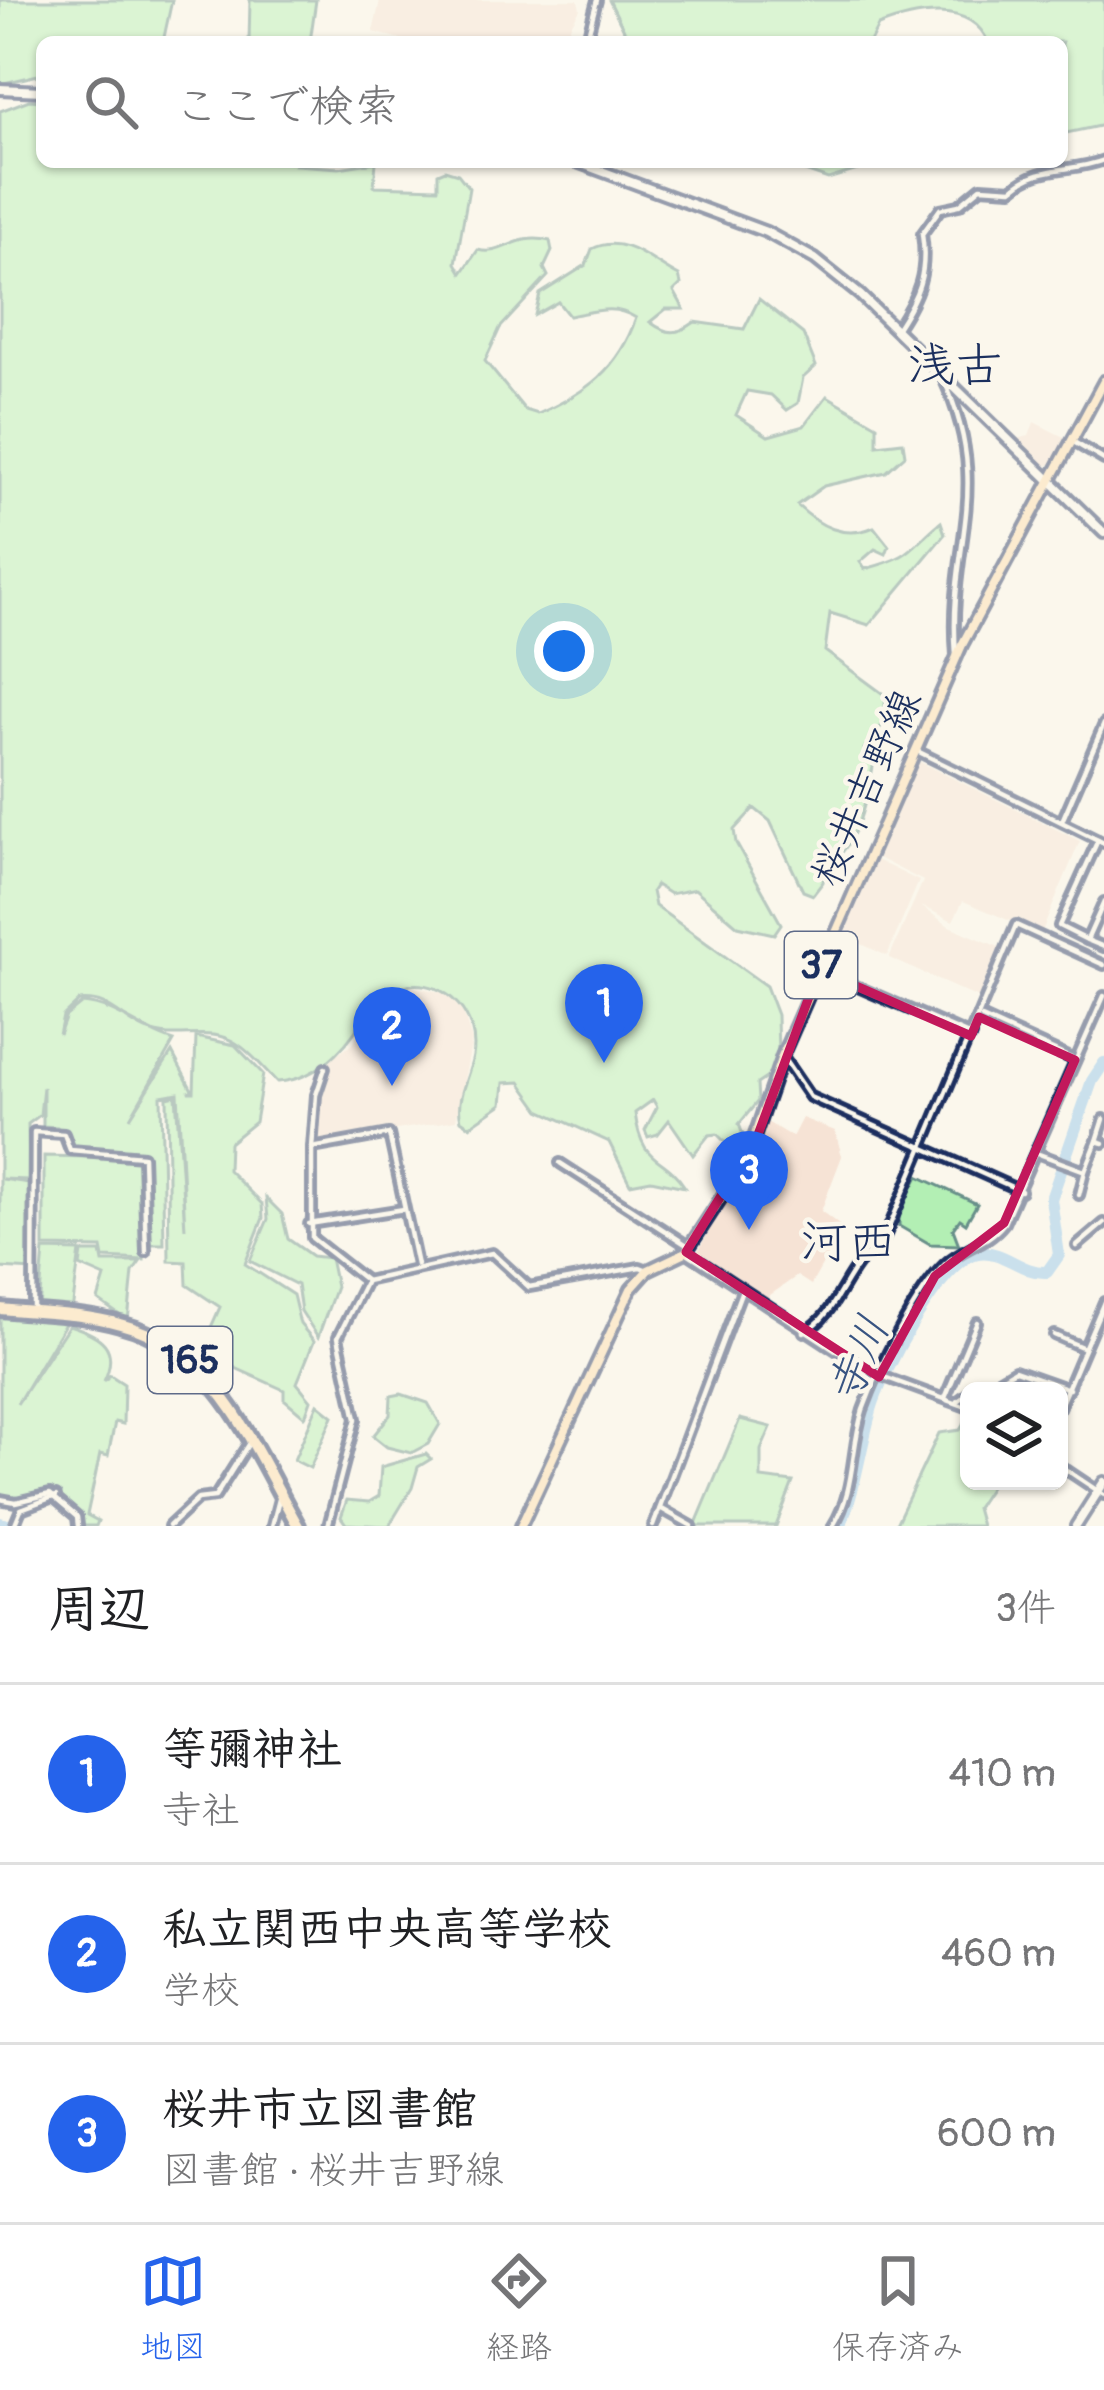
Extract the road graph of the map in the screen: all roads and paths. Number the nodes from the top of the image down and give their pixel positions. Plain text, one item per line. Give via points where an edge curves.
1 (597, 0) edge
2 (588, 36) edge
3 (0, 89) edge
4 (36, 91) edge
5 (1104, 160) edge
6 (593, 168) edge
7 (608, 168) edge
8 (606, 173) junction
9 (896, 329) junction
10 (941, 374) junction
11 (1104, 381) edge
12 (1072, 441) junction
13 (1104, 460) edge
14 (1049, 478) junction
15 (1104, 533) edge
16 (956, 661) junction
17 (1104, 724) edge
18 (917, 752) junction
19 (1062, 821) junction
20 (1101, 842) edge
21 (1104, 902) edge
22 (1087, 940) junction
23 (1104, 947) edge
24 (1104, 965) edge
25 (819, 970) junction
26 (1104, 996) edge
27 (979, 1017) junction
28 (971, 1036) junction
29 (782, 1056) junction
30 (1075, 1060) junction
31 (325, 1068) dead end
32 (1104, 1119) edge
33 (1100, 1142) edge
34 (926, 1144) junction
35 (312, 1148) junction
36 (1039, 1154) junction
37 (560, 1162) dead end
38 (1085, 1172) junction
39 (1022, 1191) junction
40 (1079, 1195) dead end
41 (404, 1209) junction
42 (1104, 1223) edge
43 (309, 1224) junction
44 (1076, 1246) dead end
45 (688, 1250) junction
46 (146, 1252) dead end
47 (417, 1265) junction
48 (648, 1270) junction
49 (366, 1281) junction
50 (742, 1290) junction
51 (1104, 1302) edge
52 (0, 1309) edge
53 (32, 1312) junction
54 (977, 1322) dead end
55 (804, 1332) junction
56 (1054, 1335) dead end
57 (1084, 1348) junction
58 (881, 1378) junction
59 (995, 1382) edge
60 (1049, 1382) edge
61 (1069, 1389) edge
62 (945, 1398) junction
63 (958, 1401) edge
64 (250, 1441) junction
65 (1068, 1470) edge
66 (1102, 1489) edge
67 (280, 1494) junction
68 (56, 1496) junction
69 (0, 1499) edge
70 (660, 1508) junction
71 (15, 1524) edge
72 (78, 1526) edge
73 (169, 1526) edge
74 (272, 1526) edge
75 (298, 1526) edge
76 (328, 1526) edge
77 (521, 1526) edge
78 (653, 1526) edge
79 (692, 1526) edge
80 (833, 1526) edge
81 (1076, 1526) edge

1 - 2 street
3 - 4 street
5 - 9 street via 1031,172 1012,189 981,187 940,208 922,234 919,290
6 - 8 street
7 - 8 street
8 - 9 street via 766,232 815,259
9 - 10 street
10 - 14 street
10 - 16 street via 971,464 953,619
11 - 12 main road, 桜井吉野線 / 37
12 - 13 street
12 - 14 main road, 桜井吉野線 / 37
14 - 15 street
14 - 16 main road, 桜井吉野線 / 37
16 - 18 main road, 桜井吉野線 / 37
17 - 19 street
18 - 19 street
18 - 25 main road, 桜井吉野線 / 37
19 - 20 street
20 - 22 street via 1059,926
21 - 22 street
22 - 23 street
24 - 27 street via 1016,925
25 - 28 street
25 - 29 main road, 桜井吉野線 / 37
26 - 30 street
27 - 28 street
27 - 30 street
28 - 34 street
29 - 34 street via 810,1096
29 - 45 main road, 桜井吉野線 / 37 via 756,1140
30 - 36 street
31 - 35 street
32 - 33 street
33 - 38 street
34 - 39 street
34 - 55 street via 882,1244 867,1251 822,1320
35 - 41 street via 389,1134
35 - 43 street
36 - 38 street
36 - 39 street
37 - 45 street
38 - 40 street
39 - 58 street via 996,1234 935,1276
41 - 43 street
41 - 47 street
42 - 44 street
43 - 49 street via 312,1238
45 - 48 main road
45 - 50 street
46 - 53 street via 143,1156 70,1150 64,1134 34,1132
47 - 48 street via 492,1253 529,1287
47 - 49 street
48 - 77 main road via 590,1369
49 - 76 street via 338,1337 356,1419
50 - 55 street
50 - 70 street
51 - 57 street
52 - 53 highway, 165
53 - 64 highway, 165 via 106,1321 157,1338 213,1381
54 - 62 street
55 - 58 street
56 - 57 street
57 - 61 street
58 - 62 street
58 - 80 street via 863,1411 848,1499
59 - 60 street via 1015,1370
62 - 63 street
64 - 67 highway, 165
64 - 73 street via 215,1497 198,1499
65 - 66 street
66 - 81 street
67 - 74 street
67 - 75 highway, 165
68 - 69 street
68 - 71 street via 21,1508
68 - 72 street
70 - 78 street
70 - 79 street

